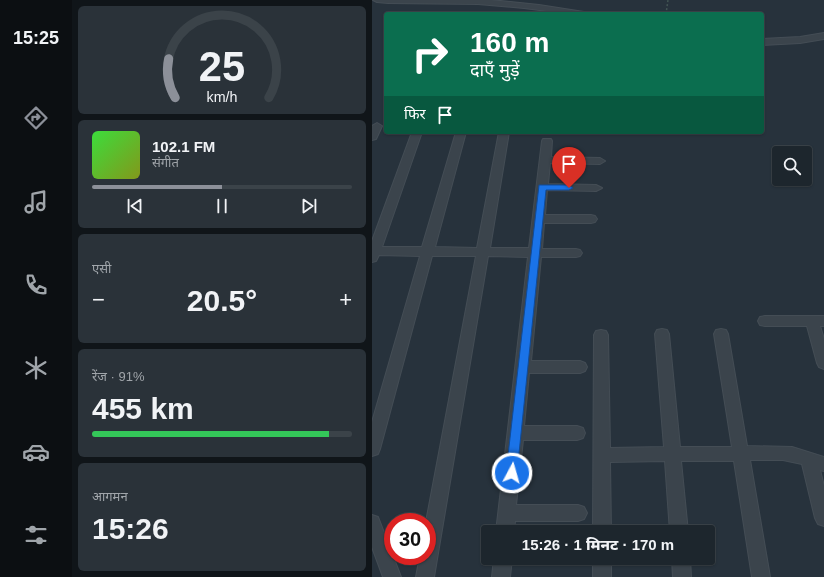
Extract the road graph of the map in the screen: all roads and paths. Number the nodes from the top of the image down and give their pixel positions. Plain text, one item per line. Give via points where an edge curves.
1 (377, 0) edge
2 (668, 0) edge
3 (573, 12) edge
4 (666, 12) edge
5 (824, 36) edge
6 (764, 42) edge
7 (377, 126) dead end
8 (416, 134) edge
9 (461, 134) edge
10 (504, 134) edge
11 (372, 137) edge
12 (547, 140) dead end
13 (545, 160) junction
14 (600, 161) dead end
15 (542, 187) junction
16 (596, 188) dead end
17 (538, 218) junction
18 (591, 219) dead end
19 (428, 251) junction
20 (483, 252) junction
21 (535, 252) junction
22 (373, 253) edge
23 (576, 253) dead end
24 (765, 321) dead end
25 (818, 321) edge
26 (662, 334) dead end
27 (721, 334) dead end
28 (601, 335) dead end
29 (824, 363) edge
30 (523, 367) junction
31 (580, 367) dead end
32 (516, 433) junction
33 (577, 433) dead end
34 (372, 449) edge
35 (672, 454) junction
36 (741, 454) junction
37 (601, 455) junction
38 (817, 462) edge
39 (507, 513) junction
40 (578, 513) dead end
41 (824, 518) edge
42 (372, 523) edge
43 (506, 525) edge
44 (602, 525) edge
45 (678, 525) edge
46 (502, 565) edge
47 (602, 565) edge
48 (681, 565) edge
49 (392, 577) edge
50 (425, 577) edge
51 (501, 577) edge
52 (602, 577) edge
53 (682, 577) edge
54 (761, 577) edge

1 - 3 street via 463,1
2 - 4 path
5 - 6 street
7 - 11 street
8 - 22 street
9 - 19 street
10 - 20 street
12 - 13 street
13 - 14 street
13 - 15 street
15 - 16 street
15 - 17 street
17 - 18 street
17 - 21 street
19 - 20 street
19 - 22 street
19 - 34 street
20 - 21 street
20 - 50 street
21 - 23 street
21 - 30 street
24 - 25 street
25 - 29 street
26 - 35 street
27 - 36 street
28 - 37 street
30 - 31 street
30 - 32 street
32 - 33 street
32 - 39 street
35 - 36 street
35 - 37 street
35 - 45 street
36 - 38 street via 787,454
36 - 54 street
37 - 44 street
38 - 41 street
39 - 40 street
39 - 43 street
42 - 49 street
46 - 51 street
47 - 52 street
48 - 53 street

